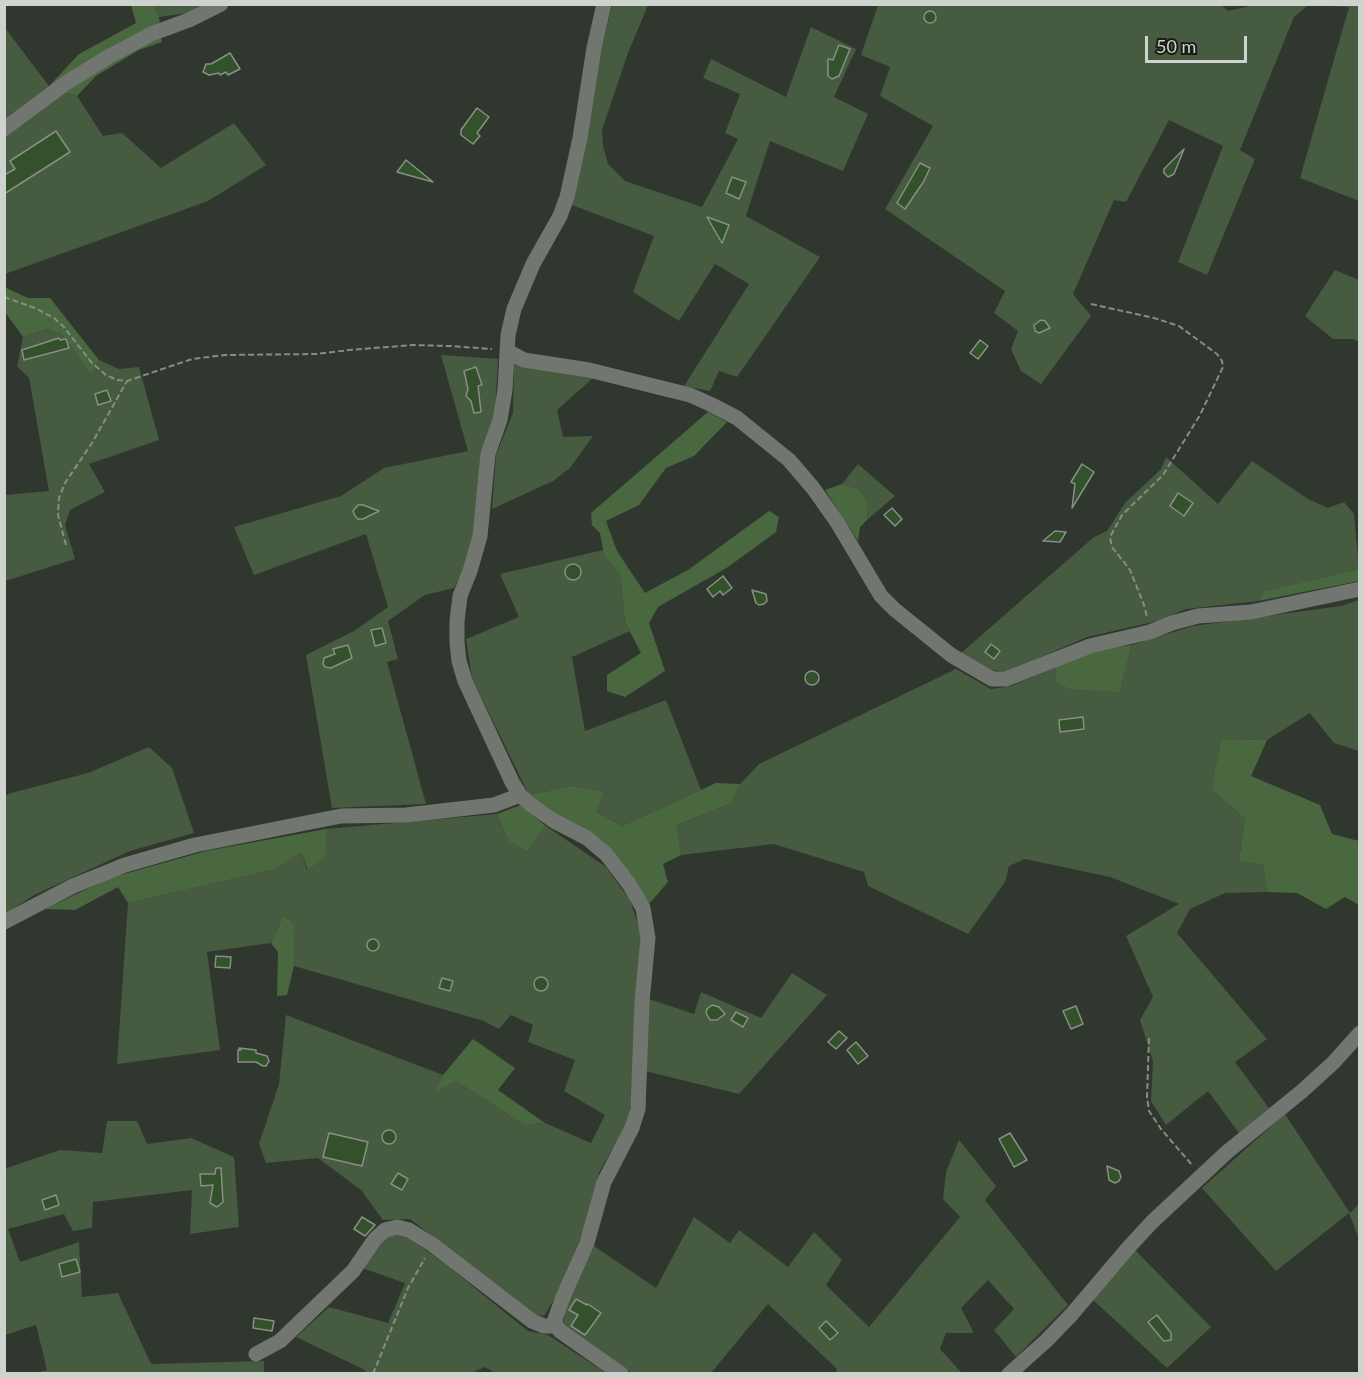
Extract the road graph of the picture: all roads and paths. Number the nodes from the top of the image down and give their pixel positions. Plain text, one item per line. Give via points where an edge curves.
1 (221, 4) edge
2 (604, 4) edge
3 (4, 129) edge
4 (4, 297) edge
5 (1091, 304) dead end
6 (507, 351) junction
7 (127, 381) junction
8 (66, 545) dead end
9 (1359, 590) edge
10 (1150, 632) junction
11 (520, 795) junction
12 (4, 922) edge
13 (1359, 1033) edge
14 (1149, 1038) dead end
15 (1201, 1176) junction
16 (432, 1245) junction
17 (556, 1326) junction
18 (256, 1354) dead end
19 (373, 1374) edge
20 (621, 1374) edge
21 (1010, 1374) edge

1 - 3 street via 108,57
2 - 6 street via 567,197 520,290
4 - 7 path via 54,318 106,375
5 - 10 path via 1179,326 1222,361 1200,415 1163,475 1122,515 1110,537 1112,547 1130,570
6 - 7 path via 413,345 317,354 225,355 192,359
6 - 10 street via 524,360 589,370 690,395 737,418 789,460 813,488 881,596 951,655 984,676 1006,679 1090,646
6 - 11 street via 506,390 488,454 480,536 456,621 465,681
7 - 8 path via 58,498
9 - 10 street via 1251,612 1198,616
11 - 12 street via 494,805 406,815 342,816 195,845 93,877
11 - 17 street via 607,855 643,908 648,938 638,1109 604,1182 587,1243 557,1312
13 - 15 street via 1301,1092
14 - 15 path via 1149,1111
15 - 21 street via 1128,1248 1047,1340
16 - 17 street via 532,1322
16 - 18 street via 409,1230 385,1230 353,1271 308,1316 280,1341
16 - 19 path via 408,1288
17 - 20 street

